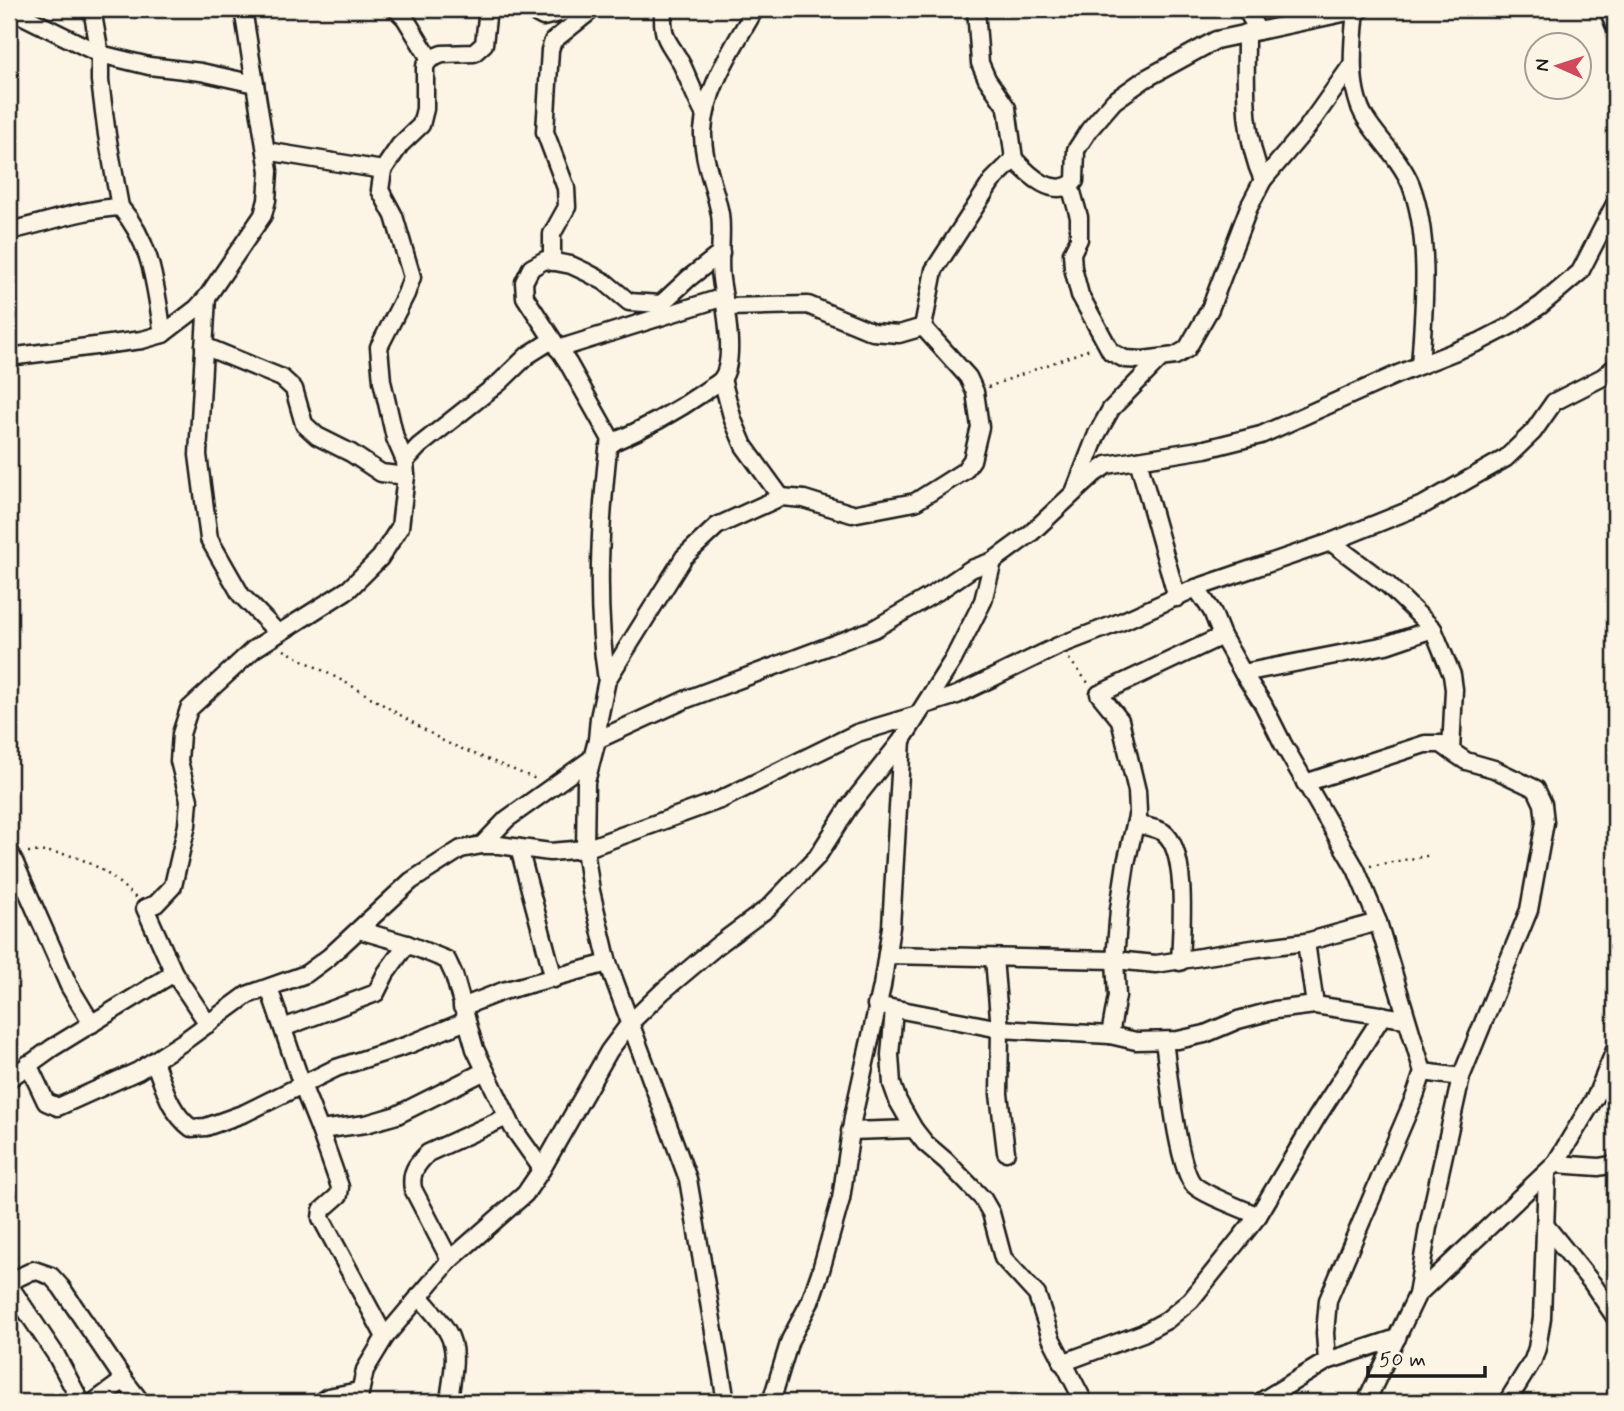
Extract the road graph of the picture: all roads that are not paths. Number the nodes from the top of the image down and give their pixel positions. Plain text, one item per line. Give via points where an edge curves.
1 (9, 9) edge
2 (92, 9) edge
3 (243, 9) edge
4 (396, 9) edge
5 (488, 9) edge
6 (528, 9) edge
7 (576, 9) edge
8 (593, 9) edge
9 (663, 9) edge
10 (755, 9) edge
11 (976, 9) edge
12 (1246, 9) edge
13 (1608, 9) edge
14 (1358, 10) edge
15 (1615, 27) edge
16 (1252, 32) junction
17 (100, 54) junction
18 (430, 59) junction
19 (1351, 66) junction
20 (255, 84) junction
21 (705, 115) junction
22 (266, 151) junction
23 (1014, 159) junction
24 (383, 170) junction
25 (1264, 180) junction
26 (1069, 187) junction
27 (1615, 204) edge
28 (120, 207) junction
29 (9, 231) edge
30 (720, 253) junction
31 (552, 262) junction
32 (207, 297) junction
33 (725, 302) junction
34 (923, 327) junction
35 (163, 334) junction
36 (555, 345) junction
37 (204, 346) junction
38 (9, 357) edge
39 (1160, 359) junction
40 (1420, 365) junction
41 (1615, 368) edge
42 (722, 379) junction
43 (613, 443) junction
44 (1138, 460) junction
45 (406, 469) junction
46 (1074, 492) junction
47 (781, 497) junction
48 (1331, 542) junction
49 (993, 561) junction
50 (1196, 588) junction
51 (1177, 598) junction
52 (1433, 629) junction
53 (1222, 636) junction
54 (272, 637) junction
55 (1243, 673) junction
56 (607, 680) junction
57 (921, 710) junction
58 (597, 740) junction
59 (902, 740) junction
60 (1451, 751) junction
61 (591, 759) junction
62 (1305, 783) junction
63 (1136, 824) junction
64 (482, 845) junction
65 (519, 848) junction
66 (585, 849) junction
67 (9, 853) edge
68 (1378, 922) junction
69 (359, 930) junction
70 (1306, 943) junction
71 (407, 944) junction
72 (887, 955) junction
73 (994, 958) junction
74 (1115, 960) junction
75 (1180, 962) junction
76 (608, 963) junction
77 (174, 973) junction
78 (554, 979) junction
79 (269, 988) junction
80 (876, 1005) junction
81 (1315, 1005) junction
82 (894, 1010) junction
83 (464, 1014) junction
84 (1383, 1015) junction
85 (1405, 1019) junction
86 (629, 1023) junction
87 (92, 1024) junction
88 (208, 1024) junction
89 (283, 1028) junction
90 (1000, 1029) junction
91 (1110, 1035) junction
92 (1164, 1041) junction
93 (1615, 1050) edge
94 (154, 1061) junction
95 (28, 1064) junction
96 (485, 1071) junction
97 (1423, 1072) junction
98 (1461, 1077) junction
99 (9, 1079) edge
100 (302, 1085) junction
101 (508, 1118) junction
102 (320, 1129) junction
103 (914, 1129) junction
104 (850, 1131) junction
105 (1006, 1152) dead end
106 (1615, 1164) edge
107 (542, 1169) junction
108 (1551, 1169) junction
109 (1258, 1216) junction
110 (1546, 1226) junction
111 (450, 1260) junction
112 (9, 1283) edge
113 (1417, 1295) junction
114 (419, 1296) junction
115 (1615, 1317) edge
116 (385, 1337) junction
117 (1397, 1338) junction
118 (1327, 1361) junction
119 (1062, 1363) junction
120 (124, 1380) junction
121 (358, 1397) edge
122 (1266, 1401) edge
123 (81, 1402) edge
124 (93, 1402) edge
125 (141, 1402) edge
126 (320, 1402) edge
127 (449, 1402) edge
128 (726, 1402) edge
129 (771, 1402) edge
130 (1084, 1402) edge
131 (1366, 1402) edge
132 (1507, 1402) edge

1 - 17 street
2 - 17 street
3 - 20 street
4 - 18 street
5 - 18 street via 484,44 474,53
6 - 7 street via 543,17
8 - 31 street via 553,41 550,50 545,132 566,188 567,207 552,234
9 - 21 street via 662,30
10 - 21 street via 729,52
11 - 23 street via 980,63 1007,108
12 - 16 street
13 - 15 street
14 - 16 street
14 - 19 street
16 - 25 street via 1246,124
16 - 26 street via 1216,40 1114,101 1076,149 1075,181
17 - 20 street
17 - 28 street via 107,135
18 - 24 street via 425,66 421,125
19 - 25 street
19 - 40 street via 1364,117 1396,158 1419,211 1423,266
20 - 22 street
21 - 30 street via 705,162 720,215
22 - 24 street
22 - 32 street via 269,171 263,215
23 - 26 street via 1043,183 1057,189
23 - 34 street via 992,181 933,270
24 - 45 street via 380,190 394,216 412,277 379,347 382,381
25 - 39 street via 1210,309 1187,349
26 - 39 street via 1079,217 1079,239 1072,253 1080,295 1111,352 1125,359
27 - 40 street via 1580,272 1541,305 1479,342
28 - 29 street via 89,210
28 - 35 street via 145,245 152,265
30 - 31 street via 661,304 629,302 586,272
30 - 33 street
31 - 36 street via 545,260 531,268 524,282 525,297
32 - 35 street
32 - 37 street
33 - 34 street via 808,305 873,332 899,334
33 - 36 street
33 - 42 street via 729,334
34 - 47 street via 968,377 975,392 980,427 972,460 964,471 915,502 852,513
35 - 38 street
36 - 43 street
36 - 45 street via 527,355 419,446
37 - 45 street via 282,378 293,389 304,424 317,436 382,473
37 - 54 street via 198,454 209,539
39 - 46 street via 1111,409
40 - 44 street via 1261,435
41 - 48 street via 1554,402 1533,432 1506,458 1425,504
42 - 43 street
42 - 47 street via 744,446
43 - 56 street via 608,449 602,561 602,650
44 - 46 street via 1107,465
44 - 51 street
45 - 54 street via 400,527 380,558 349,589
46 - 49 street
47 - 56 street via 718,526 684,556
48 - 50 street
48 - 52 street via 1388,585
49 - 57 street via 983,601
49 - 58 street via 971,569 874,629 687,699
50 - 51 street
50 - 53 street
51 - 57 street via 1058,646
52 - 55 street via 1386,645
52 - 60 street via 1452,675
53 - 55 street
53 - 63 street via 1099,694 1120,720 1137,791
54 - 77 street via 189,709 181,734 179,761 189,800 187,825 173,886 145,908
55 - 62 street
56 - 58 street
57 - 59 street
57 - 66 street via 857,733 720,800
58 - 61 street
59 - 72 street
59 - 86 street via 817,857 768,908
60 - 62 street via 1441,744 1425,744
60 - 98 street via 1536,789 1545,822 1529,910
61 - 64 street via 507,819
61 - 66 street
62 - 68 street via 1356,869
63 - 74 street via 1121,898
63 - 75 street via 1162,832 1177,858
64 - 65 street
64 - 69 street via 461,849 411,881
65 - 66 street via 550,852
65 - 78 street
66 - 76 street
67 - 87 street via 69,986
68 - 70 street
68 - 85 street
69 - 71 street
69 - 79 street via 306,974
70 - 75 street
70 - 81 street
71 - 83 street via 447,960
71 - 89 street via 376,993
72 - 73 street
72 - 80 street
73 - 74 street
73 - 90 street
74 - 75 street
74 - 91 street via 1117,996
76 - 78 street
76 - 86 street
77 - 87 street
77 - 88 street
78 - 83 street via 503,991
79 - 88 street via 247,995
79 - 89 street
80 - 82 street
80 - 104 street
81 - 84 street
81 - 92 street via 1275,1010 1205,1034
82 - 90 street
82 - 103 street via 892,1084
83 - 96 street
83 - 100 street via 408,1045 336,1068
84 - 85 street
84 - 109 street
85 - 97 street
86 - 107 street
86 - 128 street via 688,1179
87 - 95 street
88 - 94 street
89 - 100 street
90 - 91 street
90 - 105 street via 999,1094
91 - 92 street
92 - 109 street via 1176,1127 1191,1182
93 - 108 street via 1595,1097
94 - 95 street via 58,1107 46,1102
94 - 100 street via 172,1109 191,1128 245,1113
95 - 99 street
96 - 101 street
96 - 102 street via 397,1115
97 - 98 street
97 - 118 street via 1328,1300
98 - 113 street
100 - 102 street
101 - 107 street
101 - 111 street via 428,1153 411,1176 413,1189
102 - 116 street via 340,1186 339,1195 322,1210 321,1217
103 - 104 street
103 - 119 street via 983,1199 1003,1258 1037,1295
104 - 129 street via 841,1199 821,1270 790,1340
106 - 108 street
107 - 111 street via 525,1194
108 - 110 street
108 - 113 street
109 - 119 street via 1191,1300 1167,1320
110 - 115 street
110 - 132 street via 1537,1348
111 - 114 street
112 - 120 street via 34,1270 51,1276
112 - 123 street via 57,1355
113 - 117 street
114 - 116 street
114 - 127 street via 448,1332 453,1349
116 - 121 street via 365,1370
117 - 118 street
117 - 131 street
118 - 122 street
119 - 130 street
120 - 124 street
120 - 125 street
121 - 126 street via 328,1397

